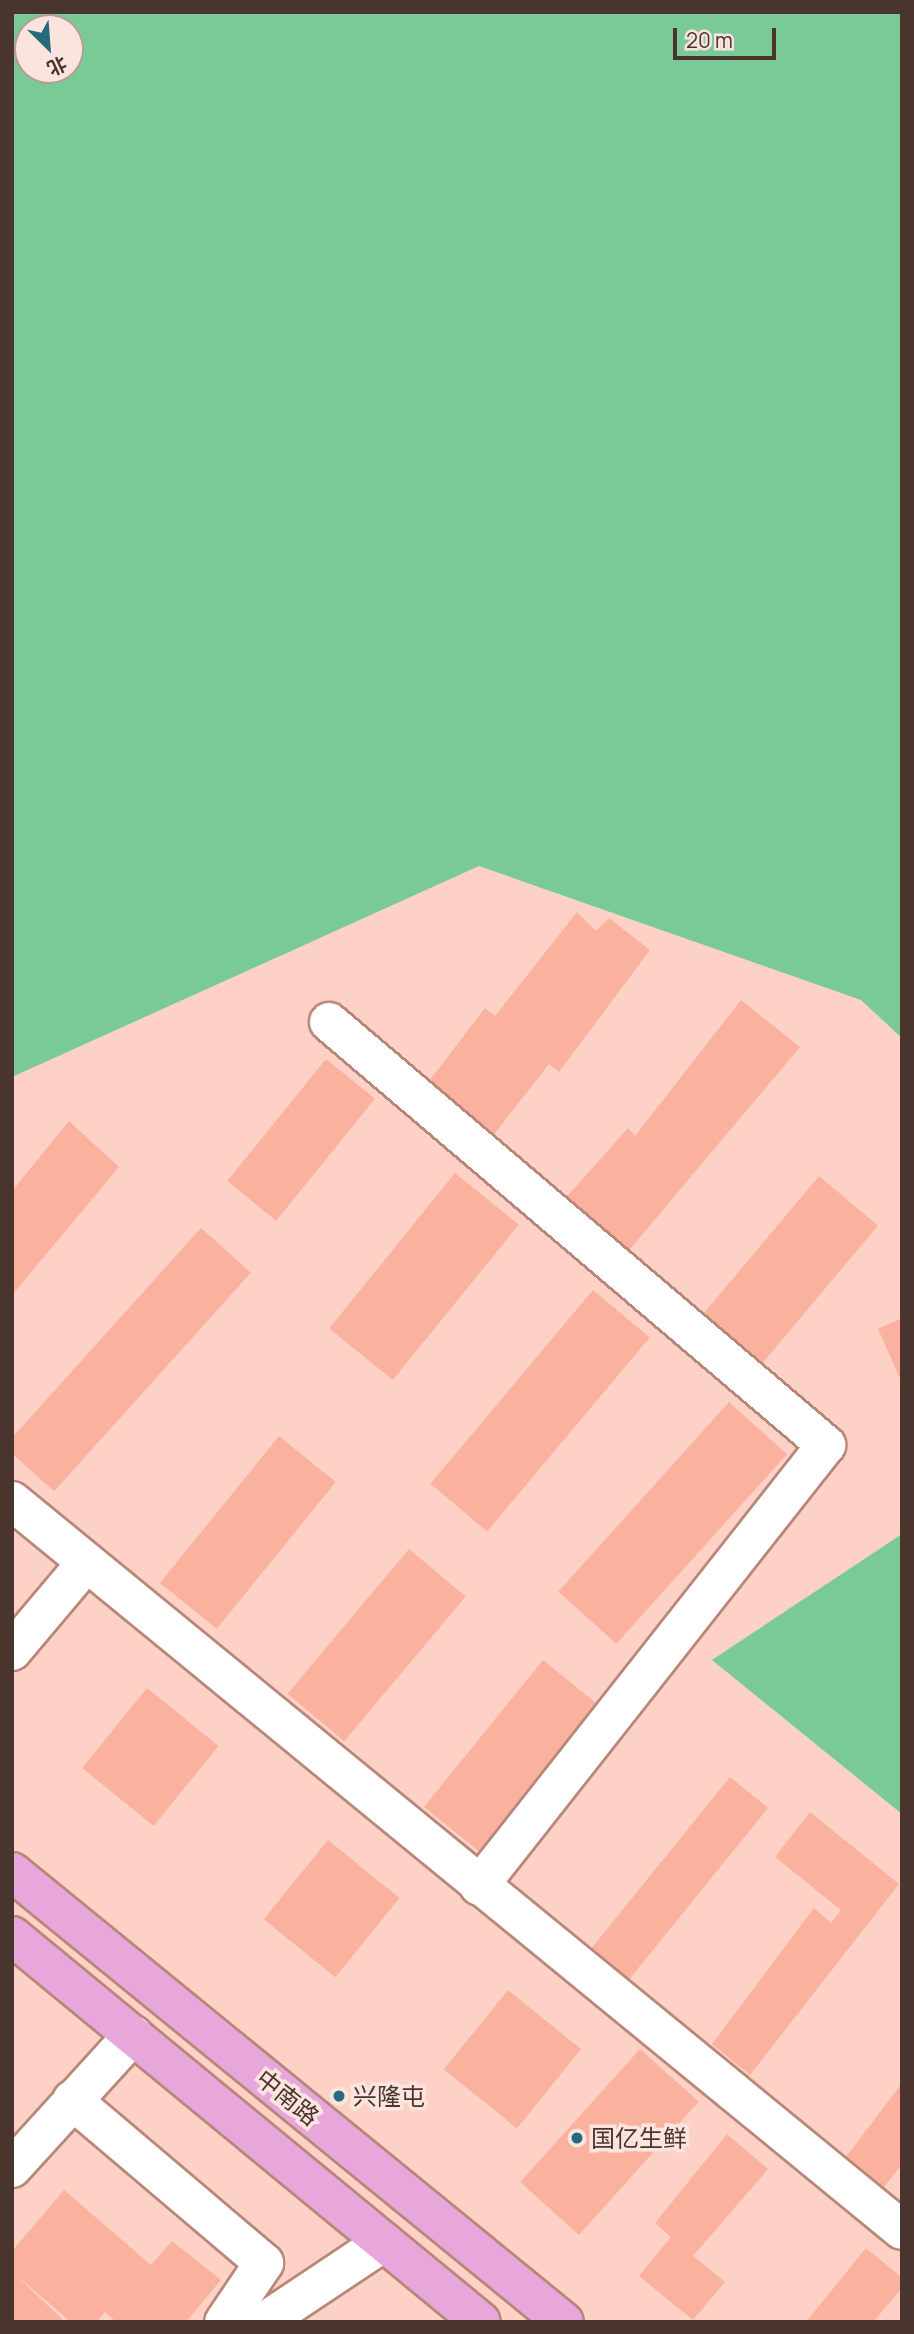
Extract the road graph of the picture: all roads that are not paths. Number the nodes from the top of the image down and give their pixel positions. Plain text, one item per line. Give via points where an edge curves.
1 (329, 1022) dead end
2 (12, 1500) edge
3 (87, 1562) junction
4 (12, 1651) edge
5 (12, 1872) edge
6 (479, 1886) junction
7 (12, 1936) edge
8 (133, 2035) junction
9 (72, 2100) junction
10 (12, 2168) edge
11 (902, 2231) edge
12 (384, 2242) junction
13 (224, 2322) edge
14 (264, 2322) edge
15 (481, 2322) edge
16 (564, 2322) edge

1 - 6 street via 826,1446
2 - 3 street
3 - 4 street
3 - 6 street
5 - 16 main road, 中南路
6 - 11 street
7 - 8 main road
8 - 9 street
8 - 12 main road
9 - 10 street
9 - 13 street via 264,2263
12 - 14 street
12 - 15 main road

